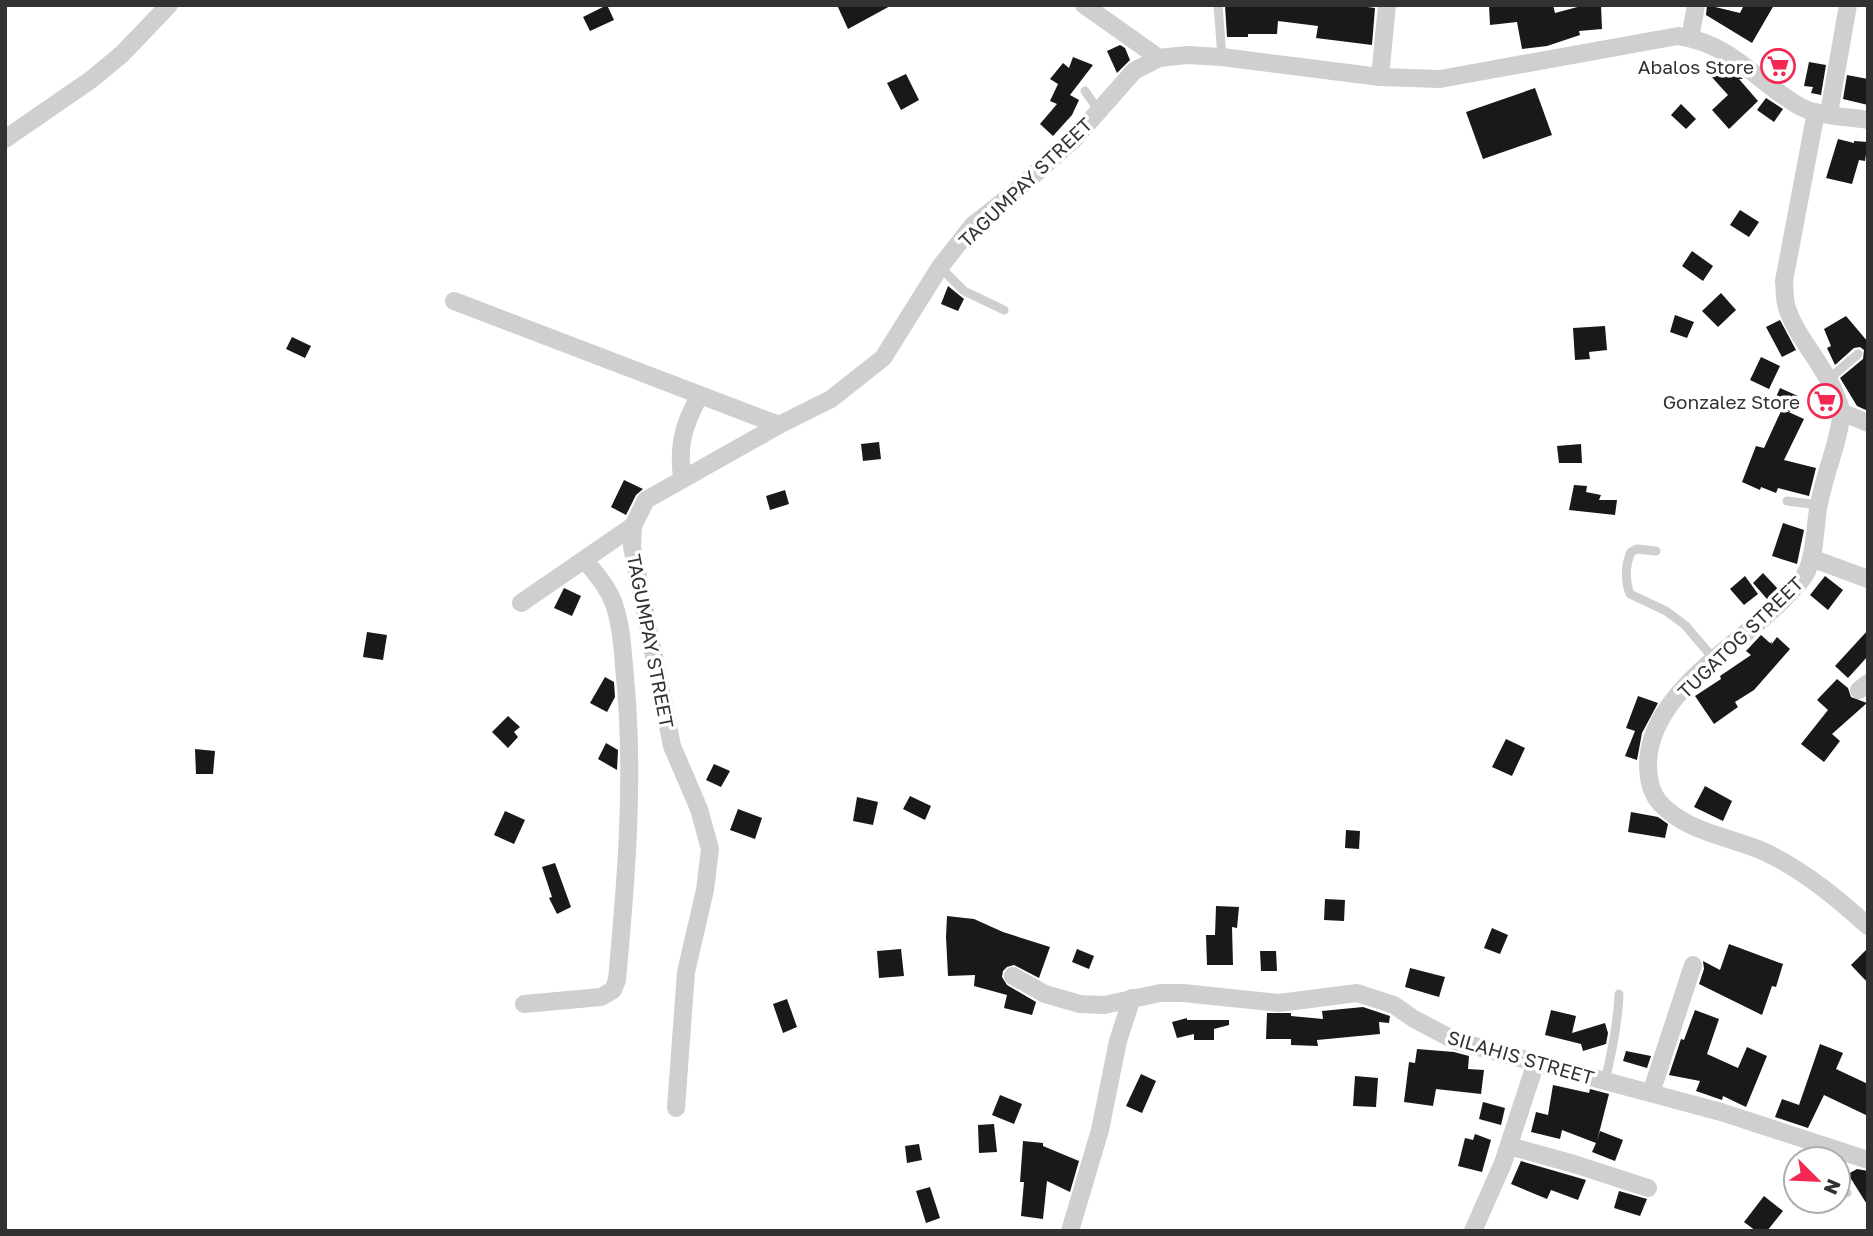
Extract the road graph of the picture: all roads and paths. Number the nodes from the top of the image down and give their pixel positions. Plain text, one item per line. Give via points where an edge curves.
1 (169, 5) edge
2 (1084, 5) edge
3 (1218, 5) edge
4 (1387, 5) edge
5 (1696, 5) edge
6 (1849, 5) edge
7 (1690, 38) junction
8 (1222, 57) junction
9 (1159, 58) junction
10 (1380, 77) junction
11 (1084, 91) dead end
12 (1098, 111) junction
13 (1822, 113) junction
14 (1868, 120) edge
15 (5, 139) edge
16 (940, 267) junction
17 (454, 300) dead end
18 (1004, 310) dead end
19 (1858, 354) dead end
20 (1829, 379) junction
21 (699, 396) junction
22 (1841, 412) junction
23 (1868, 424) edge
24 (779, 425) junction
25 (682, 479) junction
26 (1787, 501) dead end
27 (1819, 505) junction
28 (633, 526) junction
29 (1656, 551) dead end
30 (1811, 558) junction
31 (585, 560) junction
32 (1868, 579) edge
33 (521, 603) dead end
34 (1714, 659) junction
35 (1868, 926) edge
36 (1693, 965) dead end
37 (1013, 976) dead end
38 (1619, 994) dead end
39 (1132, 998) junction
40 (524, 1004) dead end
41 (1536, 1062) junction
42 (1605, 1081) junction
43 (1651, 1093) junction
44 (676, 1108) dead end
45 (1810, 1145) edge
46 (1509, 1146) junction
47 (1648, 1188) dead end
48 (1070, 1231) edge
49 (1473, 1231) edge

1 - 15 street via 92,79
2 - 9 street
3 - 8 lane
4 - 10 street
5 - 7 street
6 - 13 street, TUGATOG STREET
7 - 10 street, TAGUMPAY STREET via 1661,38 1440,79
7 - 13 street, TAGUMPAY STREET via 1742,62 1801,107
8 - 9 street, TAGUMPAY STREET
8 - 10 street, TAGUMPAY STREET
9 - 12 street, TAGUMPAY STREET via 1134,71
11 - 12 lane
12 - 16 street, TAGUMPAY STREET via 1045,166 973,225
13 - 14 street, TAGUMPAY STREET
13 - 20 street, TUGATOG STREET via 1784,281 1786,305 1795,327
16 - 18 lane via 964,291
16 - 24 street, TAGUMPAY STREET via 883,358 831,400
17 - 21 street
19 - 20 lane
20 - 22 street, TUGATOG STREET
21 - 24 street
21 - 25 street via 681,437
22 - 23 street
22 - 27 street, TUGATOG STREET
24 - 25 street, TAGUMPAY STREET
25 - 28 street, TAGUMPAY STREET via 646,500
26 - 27 lane
27 - 30 street, TUGATOG STREET
28 - 31 street
28 - 44 street, TAGUMPAY STREET via 632,547 672,746 699,809 710,849 686,972
29 - 34 lane via 1631,552 1626,584 1630,594 1685,625
30 - 32 street
30 - 34 street, TUGATOG STREET via 1799,583
31 - 33 street
31 - 40 street via 614,604 630,744 631,794 617,980 613,990 601,997
34 - 35 street, TUGATOG STREET via 1679,693 1661,720 1648,757 1652,790 1676,815 1798,871
36 - 43 street
37 - 39 street, SILAHIS STREET via 1045,994 1080,1004
38 - 42 lane
39 - 41 street, SILAHIS STREET via 1182,993 1279,1003 1357,993 1394,1005 1456,1041
39 - 48 street
41 - 42 street, SILAHIS STREET
41 - 46 street
42 - 43 street, SILAHIS STREET
43 - 45 street, SILAHIS STREET via 1721,1112
46 - 47 street
46 - 49 street

